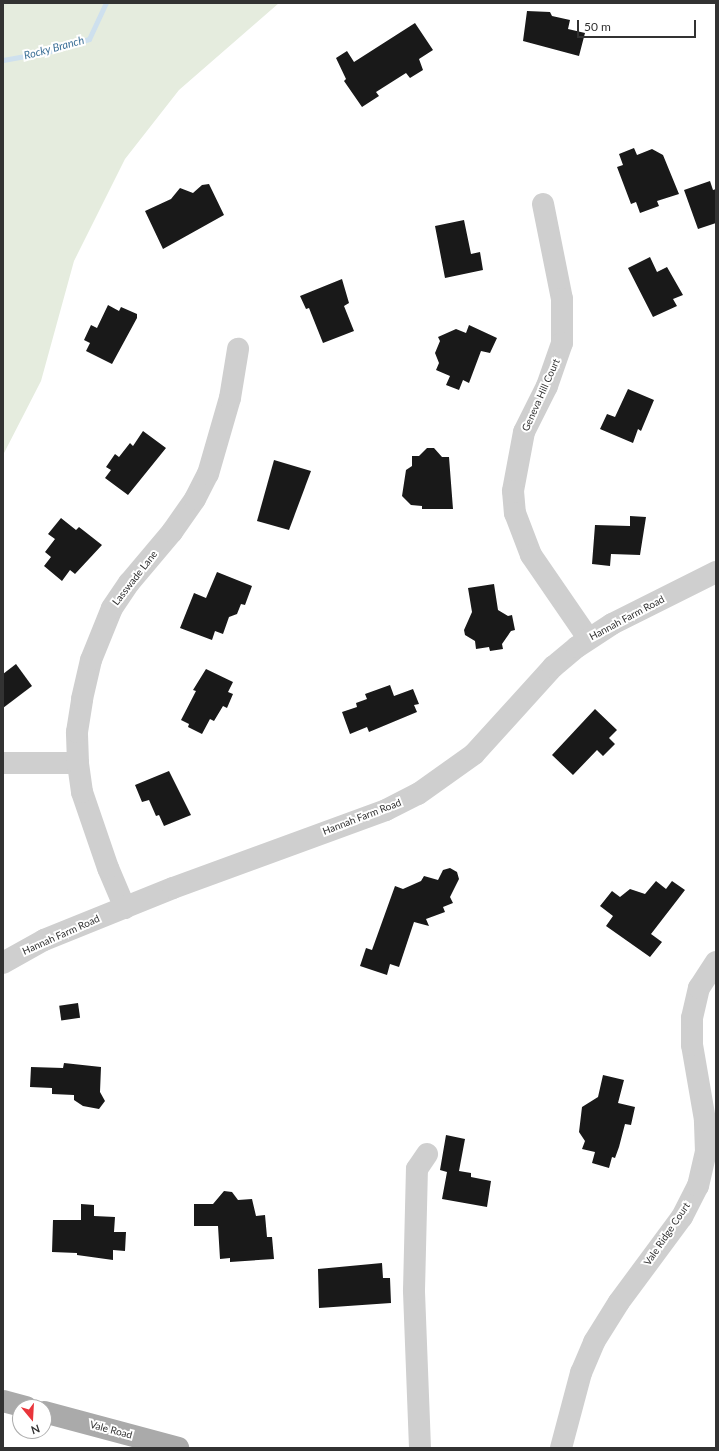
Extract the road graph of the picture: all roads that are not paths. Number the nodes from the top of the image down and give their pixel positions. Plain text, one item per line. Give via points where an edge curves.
1 (543, 204) dead end
2 (238, 349) dead end
3 (716, 572) edge
4 (588, 638) junction
5 (3, 763) edge
6 (78, 763) junction
7 (125, 908) junction
8 (716, 962) edge
9 (3, 963) edge
10 (427, 1154) dead end
11 (52, 1414) edge
12 (178, 1448) edge
13 (420, 1448) edge
14 (561, 1448) edge

1 - 4 street, Geneva Hill Court via 562,299 563,336 557,365 524,432 513,491 515,514 531,555
2 - 6 street, Lasswade Lane via 230,398 208,474 195,499 172,532 129,583 102,628 91,660 82,700 77,732
3 - 4 street, Hannah Farm Road
4 - 7 street, Hannah Farm Road via 553,668 474,754 418,794 386,810
5 - 6 street
6 - 7 street, Lasswade Lane via 90,818
7 - 9 street, Hannah Farm Road via 41,942
8 - 14 street, Vale Ridge Court via 699,988 692,1018 692,1045 704,1120 706,1152 698,1186 682,1217 619,1302 594,1342 581,1373
10 - 13 street via 417,1168 416,1176 414,1290
11 - 12 main road, Vale Road

